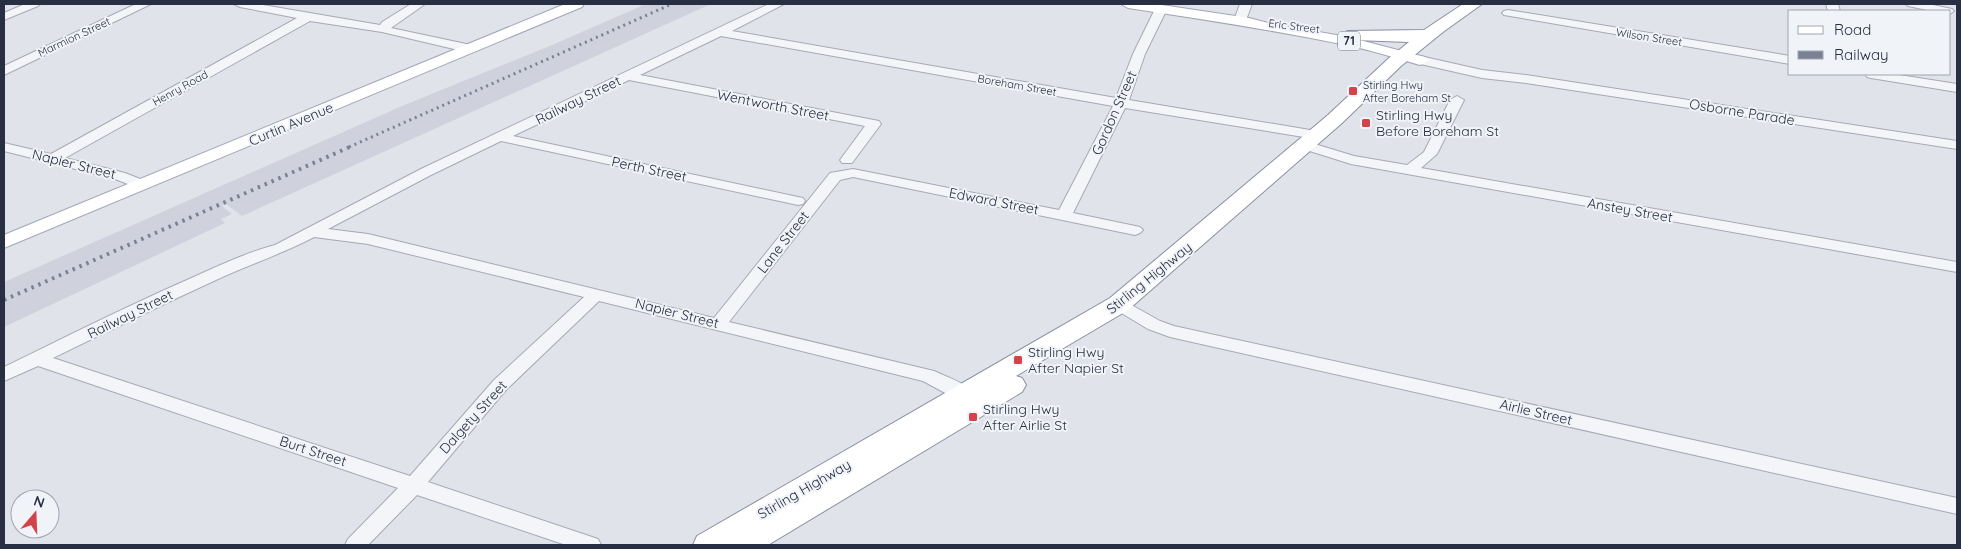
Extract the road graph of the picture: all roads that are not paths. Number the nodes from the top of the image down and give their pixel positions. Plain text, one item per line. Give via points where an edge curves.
1 (34, 4) edge
2 (145, 4) edge
3 (240, 4) edge
4 (419, 4) edge
5 (577, 4) edge
6 (778, 4) edge
7 (1128, 4) edge
8 (1246, 4) edge
9 (1912, 4) edge
10 (1481, 5) edge
11 (1161, 8) junction
12 (1944, 10) edge
13 (1508, 13) dead end
14 (6, 14) edge
15 (308, 17) junction
16 (1245, 21) junction
17 (385, 26) junction
18 (719, 32) junction
19 (1353, 35) junction
20 (1428, 35) junction
21 (471, 49) junction
22 (1415, 55) junction
23 (4, 59) edge
24 (1788, 60) edge
25 (21, 62) junction
26 (4, 71) edge
27 (1877, 75) edge
28 (627, 76) junction
29 (1957, 88) edge
30 (1457, 100) dead end
31 (1121, 103) junction
32 (501, 137) junction
33 (1310, 141) junction
34 (1957, 145) edge
35 (4, 147) edge
36 (1430, 154) junction
37 (53, 159) junction
38 (850, 167) junction
39 (1411, 171) junction
40 (1447, 177) junction
41 (143, 185) junction
42 (798, 200) dead end
43 (1064, 215) junction
44 (313, 227) junction
45 (1136, 230) dead end
46 (4, 242) edge
47 (1957, 267) edge
48 (597, 294) junction
49 (1126, 308) junction
50 (720, 324) junction
51 (36, 359) junction
52 (4, 375) edge
53 (971, 400) junction
54 (414, 485) junction
55 (1957, 506) edge
56 (355, 545) edge
57 (591, 545) edge
58 (708, 545) edge
59 (742, 545) edge

1 - 14 street
2 - 25 street, Marmion Street
3 - 15 street
4 - 17 street
5 - 21 main road, Curtin Avenue
6 - 18 street, Railway Street
7 - 11 main road, Eric Street / 71
8 - 16 street
9 - 12 street
10 - 20 highway, Stirling Highway
10 - 22 highway, Stirling Highway
11 - 16 main road, Eric Street / 71
11 - 31 street, Gordon Street
13 - 24 street, Wilson Street
15 - 17 street
15 - 37 street, Henry Road
16 - 19 main road, Eric Street / 71 via 1274,22
16 - 22 main road, Eric Street / 71
17 - 21 street via 390,32
18 - 28 street, Railway Street
18 - 31 street, Boreham Street
19 - 20 highway, 71
19 - 22 main road, Eric Street / 71
20 - 22 highway, Stirling Highway
21 - 41 main road, Curtin Avenue
22 - 33 highway, Stirling Highway
22 - 34 street, Osborne Parade via 1491,76
23 - 25 street
25 - 26 street, Marmion Street
27 - 29 street
28 - 32 street, Railway Street
28 - 38 street, Wentworth Street via 874,124
30 - 36 street
31 - 33 street, Boreham Street
31 - 43 street, Gordon Street
32 - 42 street, Perth Street
32 - 44 street, Railway Street
33 - 39 street, Anstey Street via 1351,160
33 - 49 highway, Stirling Highway
35 - 37 street, Napier Street
36 - 39 street
36 - 40 street
37 - 41 street, Napier Street
38 - 43 street, Edward Street
38 - 50 street, Lane Street via 835,176
39 - 40 street, Anstey Street
40 - 47 street, Anstey Street
41 - 46 main road, Curtin Avenue
43 - 45 street, Edward Street
44 - 48 street, Napier Street
44 - 51 street, Railway Street via 281,248 257,255 172,293
48 - 50 street, Napier Street
48 - 54 street, Dalgety Street via 500,385
49 - 53 highway, Stirling Highway
49 - 55 street, Airlie Street via 1154,325 1186,335
50 - 53 street, Napier Street via 928,376
51 - 52 street, Railway Street
51 - 54 street, Burt Street
53 - 58 highway, Stirling Highway
53 - 59 highway, Stirling Highway
54 - 56 street, Dalgety Street
54 - 57 street, Burt Street

